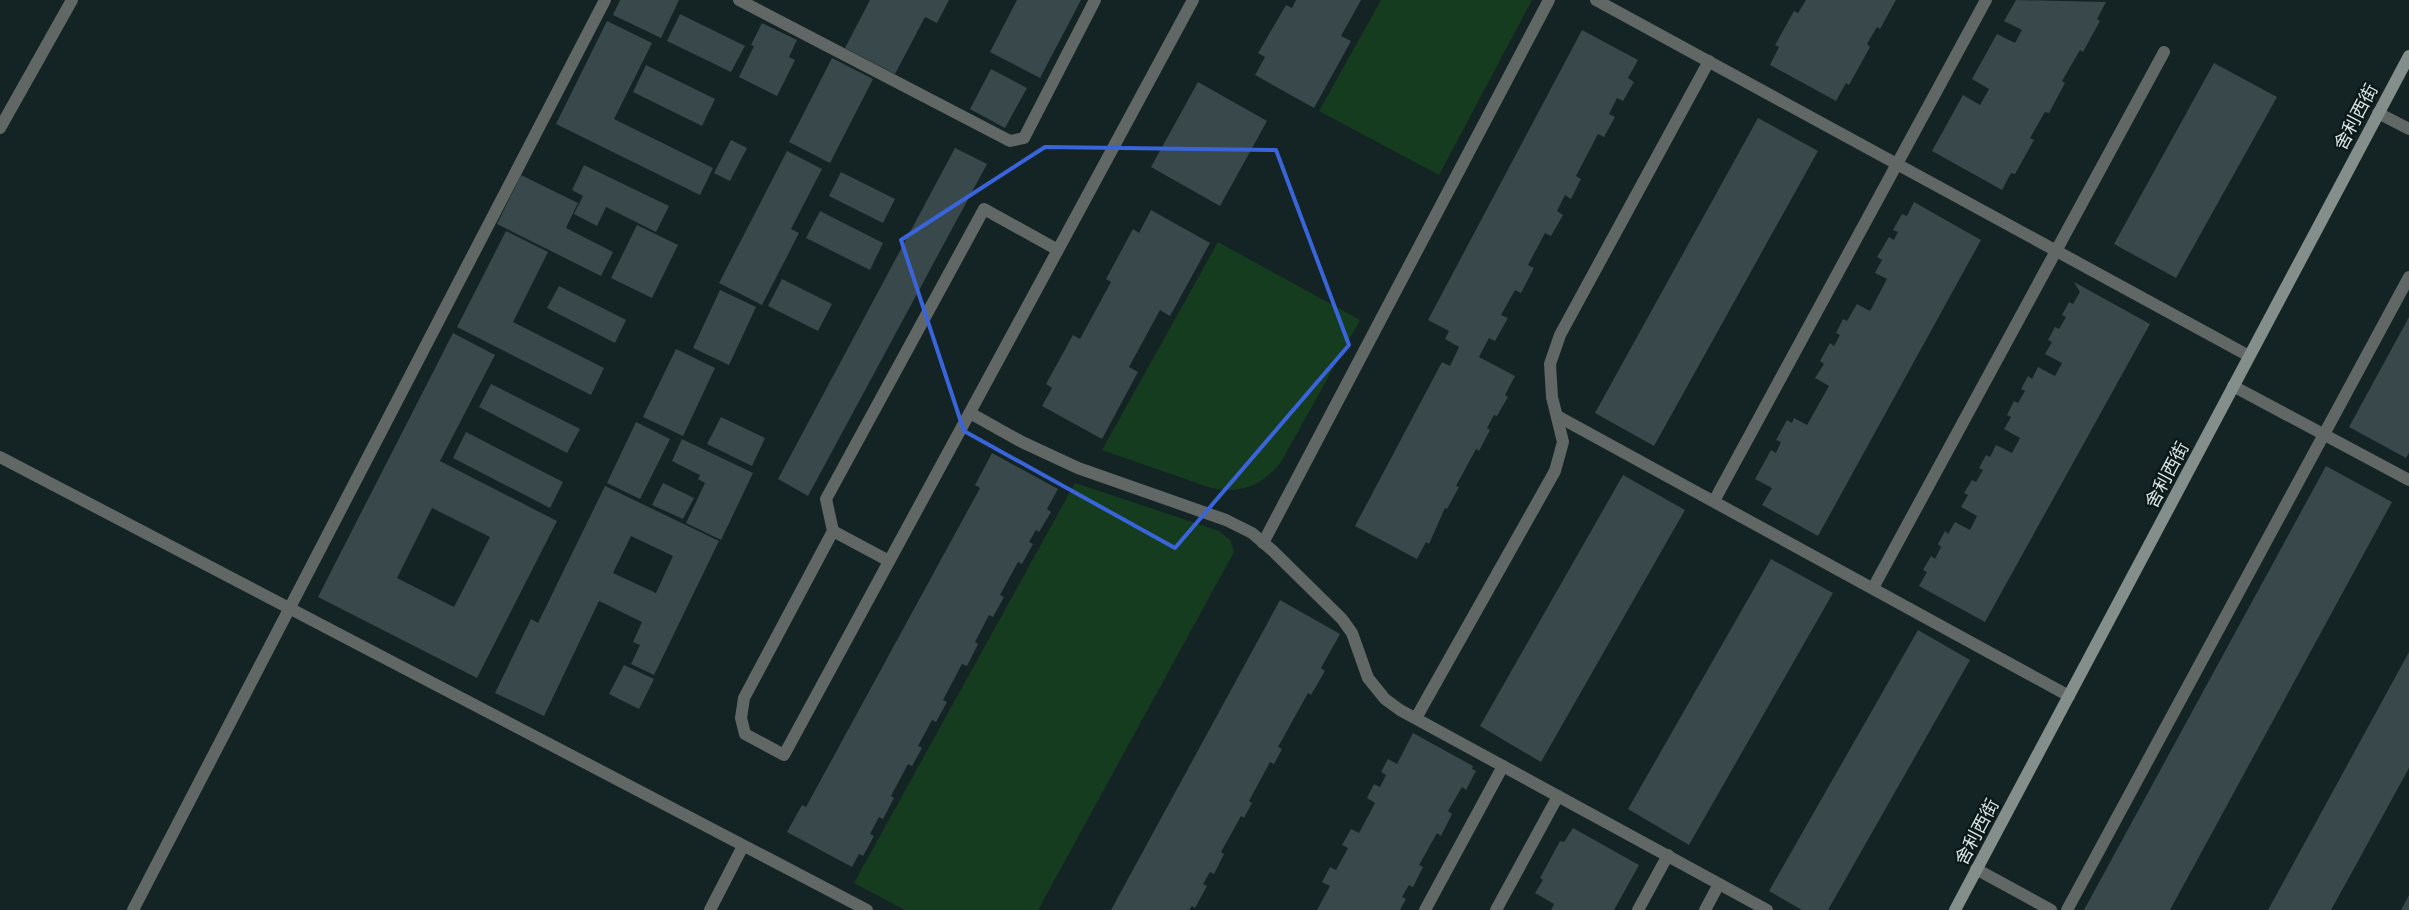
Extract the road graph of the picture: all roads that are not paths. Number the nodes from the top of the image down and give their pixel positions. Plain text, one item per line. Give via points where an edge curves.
1 (72, 0) edge
2 (604, 0) edge
3 (739, 0) edge
4 (1095, 0) edge
5 (1193, 0) edge
6 (1549, 0) edge
7 (1596, 0) edge
8 (1986, 0) edge
9 (2164, 52) dead end
10 (2409, 56) edge
11 (1709, 61) junction
12 (2378, 113) junction
13 (0, 128) edge
14 (2409, 130) edge
15 (1897, 164) junction
16 (1058, 250) junction
17 (2056, 250) junction
18 (2409, 276) edge
19 (2249, 356) junction
20 (2233, 386) junction
21 (970, 413) junction
22 (1559, 417) junction
23 (2324, 434) junction
24 (0, 457) edge
25 (2409, 480) edge
26 (1714, 501) junction
27 (833, 531) junction
28 (1263, 543) junction
29 (890, 561) junction
30 (1873, 588) junction
31 (289, 608) junction
32 (2069, 696) junction
33 (1416, 718) junction
34 (1503, 766) junction
35 (1558, 796) junction
36 (743, 846) junction
37 (1668, 856) junction
38 (1976, 869) junction
39 (1719, 884) junction
40 (133, 910) edge
41 (710, 910) edge
42 (867, 910) edge
43 (1425, 910) edge
44 (1496, 910) edge
45 (1638, 910) edge
46 (1705, 910) edge
47 (1767, 910) edge
48 (1955, 910) edge
49 (2051, 910) edge
50 (2067, 910) edge

1 - 13 street
2 - 31 street
3 - 4 street via 1010,141 1024,138
5 - 16 street
6 - 28 street
7 - 11 street
8 - 15 street
9 - 17 street
10 - 12 street, 舍利西街
11 - 15 street
11 - 22 street via 1560,335 1550,364 1552,397
12 - 14 street
12 - 19 street, 舍利西街
15 - 17 street
15 - 26 street
16 - 21 street
16 - 27 street via 984,209 826,499
17 - 19 street
17 - 30 street
18 - 23 street
19 - 20 street, 舍利西街
20 - 23 street
20 - 32 street, 舍利西街
21 - 28 street via 1078,468 1226,520 1252,533
21 - 29 street
22 - 26 street
22 - 33 street via 1563,442 1555,471
23 - 25 street
23 - 50 street
24 - 31 street
26 - 30 street
27 - 29 street
27 - 29 street via 741,708 745,734 784,755
28 - 33 street via 1342,619 1352,634 1368,678 1385,699
30 - 32 street
31 - 36 street
31 - 40 street
32 - 38 street, 舍利西街
33 - 34 street
34 - 35 street
34 - 43 street
35 - 37 street
35 - 44 street
36 - 41 street
36 - 42 street
37 - 39 street
37 - 45 street
38 - 48 street, 舍利西街
38 - 49 street
39 - 46 street
39 - 47 street

